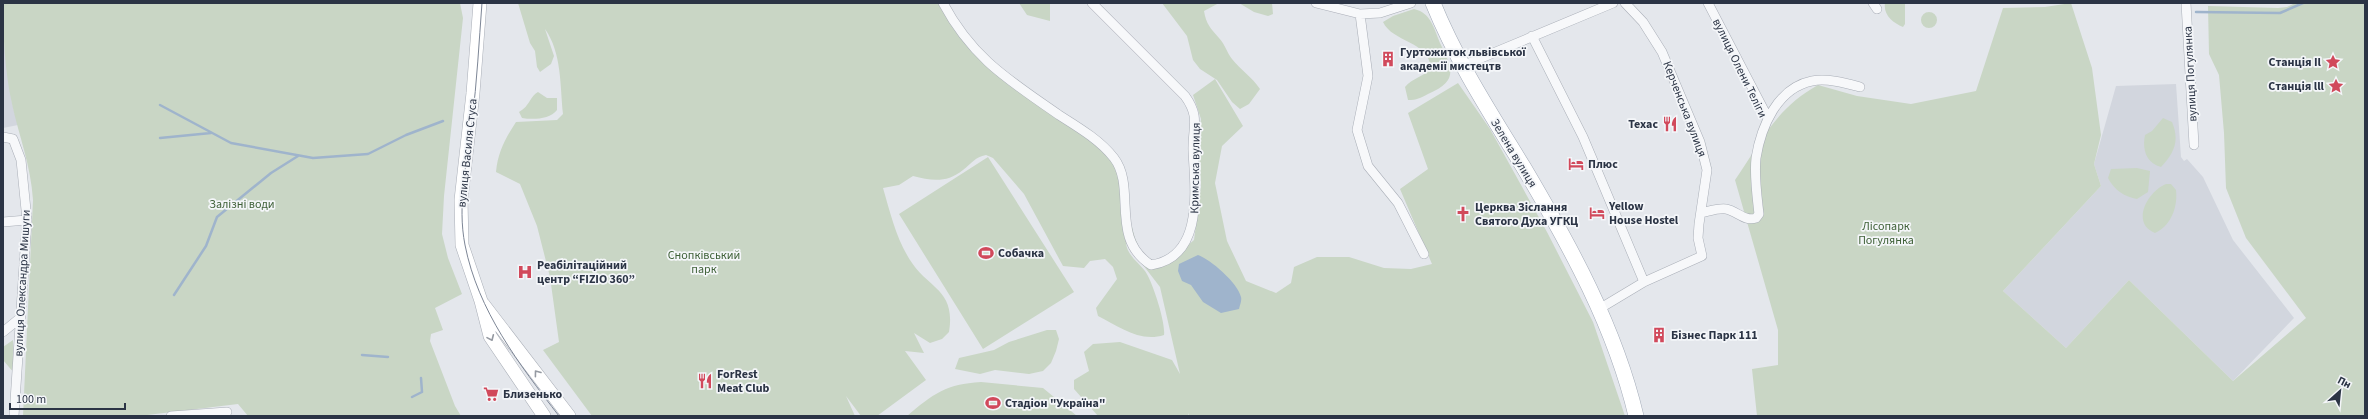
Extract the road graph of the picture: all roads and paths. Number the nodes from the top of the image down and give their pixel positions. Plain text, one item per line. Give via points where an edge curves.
1 (480, 3) edge
2 (943, 3) edge
3 (1092, 3) edge
4 (1316, 3) edge
5 (1411, 3) edge
6 (1433, 3) edge
7 (1613, 3) edge
8 (1625, 3) edge
9 (1708, 3) edge
10 (2186, 3) edge
11 (1360, 14) junction
12 (1532, 36) junction
13 (1462, 66) junction
14 (1860, 87) dead end
15 (1768, 118) junction
16 (3, 137) edge
17 (2194, 145) dead end
18 (1701, 214) junction
19 (27, 220) junction
20 (3, 222) edge
21 (1424, 254) dead end
22 (1644, 282) junction
23 (481, 301) junction
24 (1599, 309) junction
25 (20, 318) junction
26 (3, 332) edge
27 (227, 412) dead end
28 (14, 416) edge
29 (171, 416) edge
30 (544, 416) edge
31 (569, 416) edge
32 (1636, 416) edge

1 - 23 main road, вулиця Василя Стуса via 473,93 460,200 462,245
2 - 3 street, Кримська вулиця via 953,22 974,50 999,72 1088,134 1114,158 1121,174 1126,227 1134,247 1141,259 1151,265 1162,263 1183,245 1194,220 1196,201 1193,148 1196,119 1192,105 1185,96
4 - 11 street
5 - 11 street via 1380,13
6 - 13 main road, Зелена вулиця
7 - 12 street
8 - 18 street, Керченська вулиця via 1643,22 1662,52 1700,142 1707,170
9 - 15 street, вулиця Олени Теліги
10 - 17 street, вулиця Погулянка
11 - 21 street via 1368,76 1357,130 1368,166 1398,203
12 - 13 street
12 - 22 street via 1583,137
13 - 24 main road, Зелена вулиця via 1525,170
14 - 15 street via 1834,81 1813,80 1803,83 1779,101
15 - 18 street, вулиця Олени Теліги via 1756,159 1759,214 1756,218 1749,219 1718,209
16 - 19 street, вулиця Олександра Мишуги via 13,139 21,160
18 - 22 street, Керченська вулиця via 1698,238 1702,256
19 - 20 street
19 - 25 street, вулиця Олександра Мишуги
22 - 24 street, Керченська вулиця
23 -> 30 main road, вулиця Василя Стуса via 493,342
31 -> 23 main road, вулиця Василя Стуса
24 - 32 main road, Зелена вулиця via 1622,366
25 - 26 street
25 - 28 street, вулиця Олександра Мишуги
27 - 29 street

